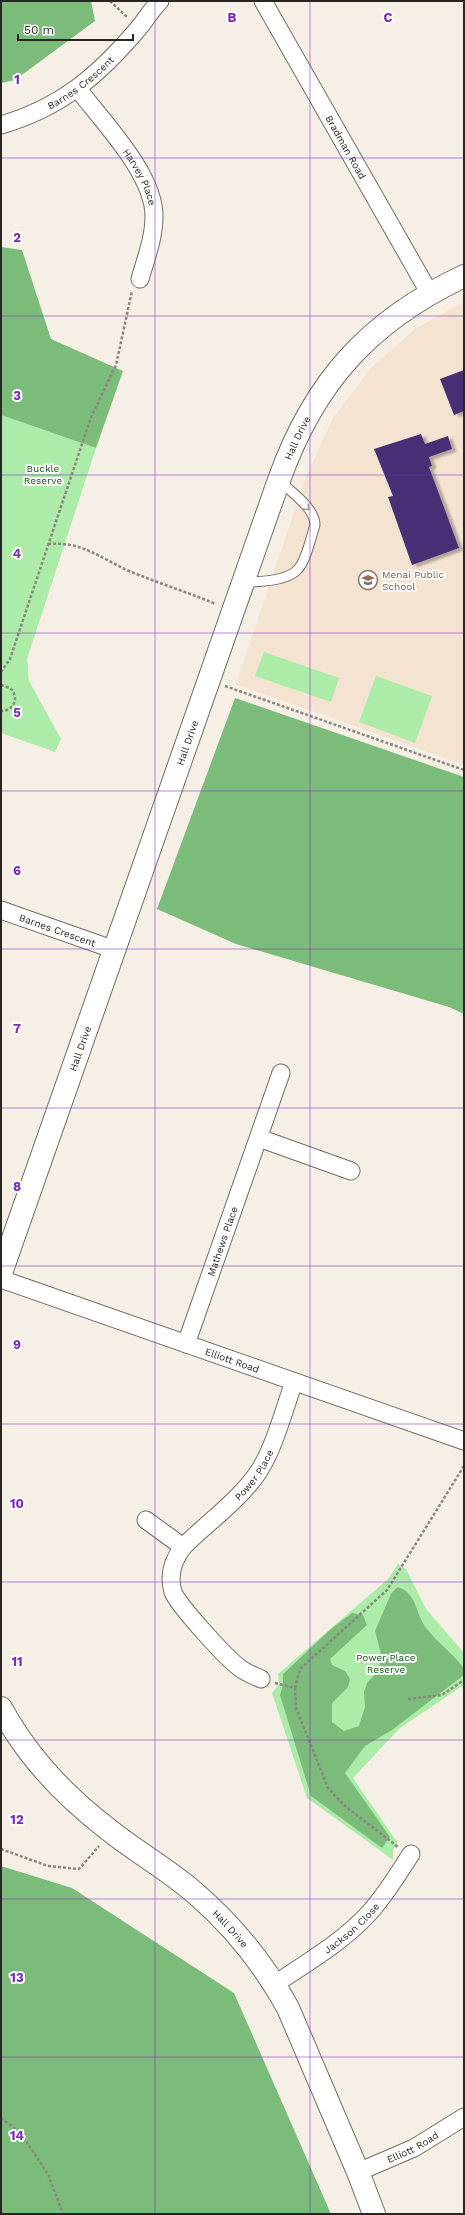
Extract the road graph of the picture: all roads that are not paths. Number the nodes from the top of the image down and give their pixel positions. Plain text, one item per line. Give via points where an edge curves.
1 (160, 1) edge
2 (263, 1) edge
3 (78, 89) junction
4 (1, 125) edge
5 (464, 276) edge
6 (140, 279) road end
7 (430, 294) junction
8 (279, 480) junction
9 (244, 582) junction
10 (1, 910) edge
11 (115, 950) junction
12 (281, 1073) dead end
13 (259, 1138) junction
14 (351, 1171) dead end
15 (1, 1273) edge
16 (1, 1279) edge
17 (186, 1344) junction
18 (294, 1382) junction
19 (464, 1441) edge
20 (146, 1520) dead end
21 (183, 1546) junction
22 (261, 1679) road end
23 (1, 1708) edge
24 (411, 1854) dead end
25 (275, 1984) junction
26 (464, 2117) edge
27 (358, 2172) junction
28 (374, 2214) edge

1 - 3 street, Barnes Crescent via 109,62
2 - 7 street, Bradman Road
3 - 4 street, Barnes Crescent via 46,107
3 - 6 street, Harvey Place via 136,165 149,188 153,227
5 - 7 street, Hall Drive
7 - 8 street, Hall Drive via 375,331 333,376 302,424
8 - 9 street, Hall Drive
8 -> 9 lane via 311,511 315,525 301,565 295,572 264,583
9 - 11 street, Hall Drive
10 - 11 street, Barnes Crescent
11 - 15 street, Hall Drive
12 - 13 street, Mathews Place
13 - 14 street
13 - 17 street, Mathews Place
16 - 17 street, Elliott Road
17 - 18 street, Elliott Road
18 - 19 street, Elliott Road
18 - 21 street, Power Place via 260,1470 248,1486
20 - 21 street
21 - 22 street, Power Place via 175,1558 171,1572 174,1593 179,1603 240,1668
23 - 25 street, Hall Drive via 41,1766 74,1800 112,1832 195,1893 228,1924
24 - 25 street, Jackson Close via 384,1896 353,1929
25 - 27 street, Hall Drive via 288,2008
26 - 27 street, Elliott Road via 414,2148
27 - 28 street, Hall Drive

